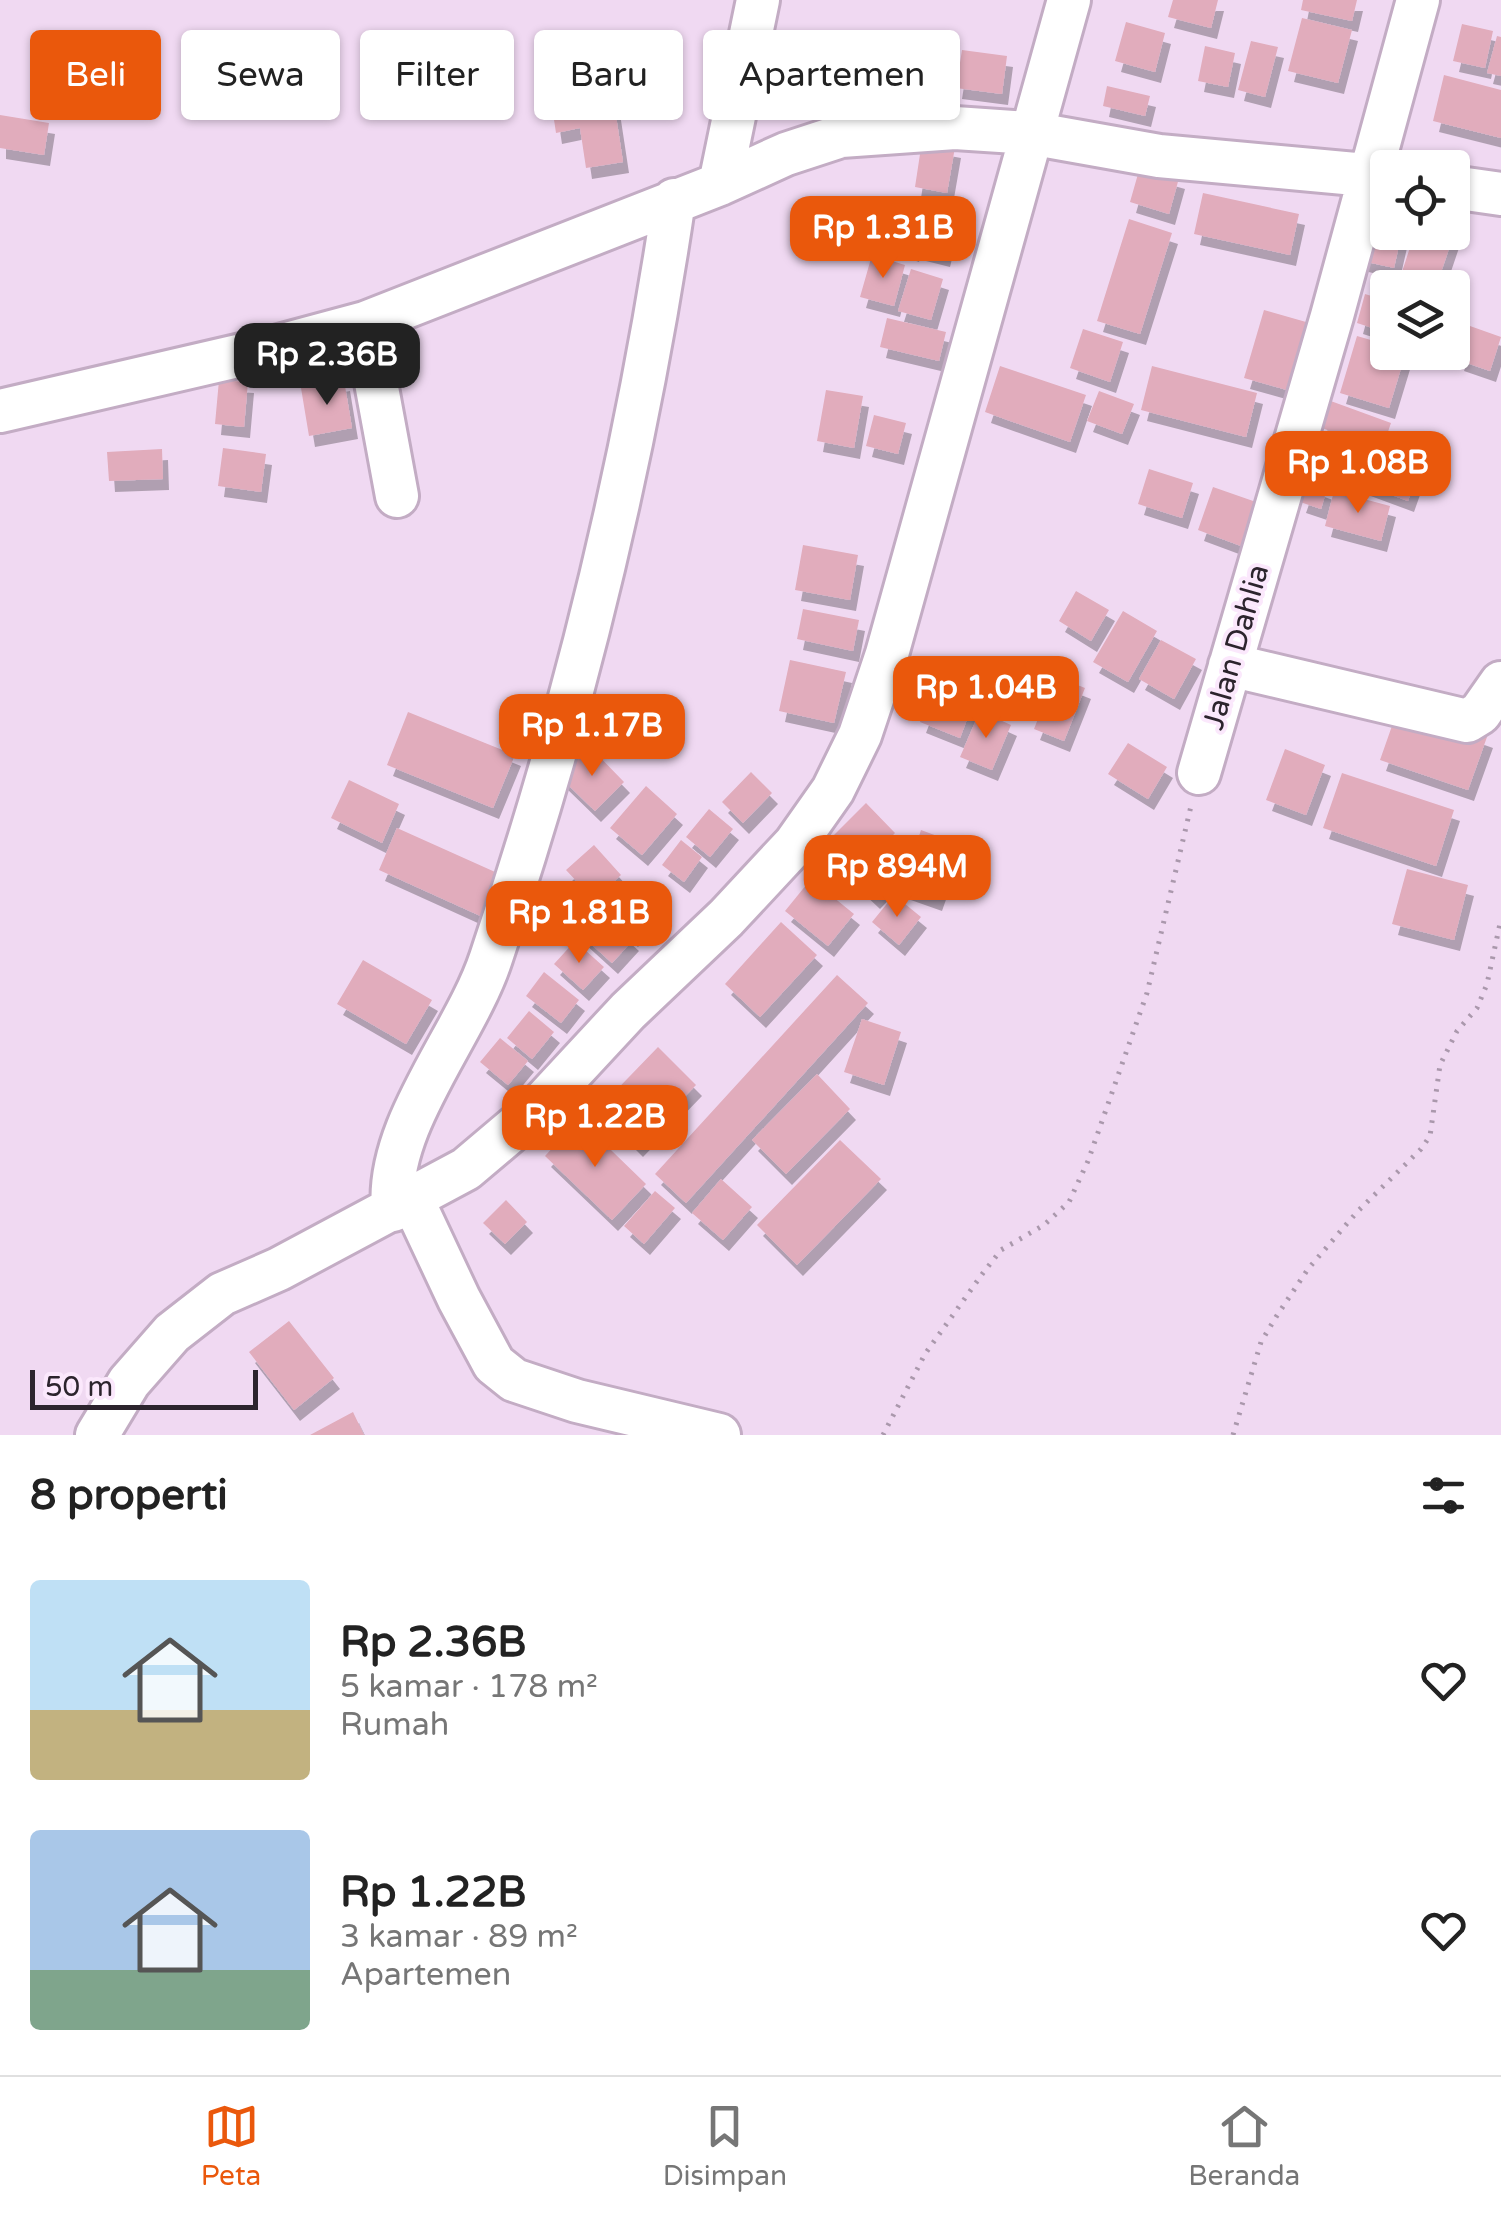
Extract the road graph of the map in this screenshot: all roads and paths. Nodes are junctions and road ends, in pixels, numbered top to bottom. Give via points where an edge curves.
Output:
1 (758, 0) edge
2 (1069, 0) edge
3 (1418, 0) edge
4 (1030, 133) junction
5 (1384, 150) edge
6 (1370, 175) edge
7 (720, 184) junction
8 (1470, 190) edge
9 (1501, 194) edge
10 (674, 200) junction
11 (1370, 200) edge
12 (366, 323) junction
13 (0, 412) edge
14 (397, 496) dead end
15 (1230, 664) junction
16 (1501, 683) edge
17 (1199, 774) joint
18 (1501, 919) edge
19 (402, 1204) junction
20 (98, 1435) edge
21 (718, 1435) edge
22 (883, 1435) edge
23 (1233, 1435) edge

1 - 7 street
2 - 4 street
3 - 5 street, Jalan Dahlia
4 - 6 street via 1159,156
4 - 7 street via 955,128 840,136
4 - 19 street via 887,654 833,790 795,844 537,1109 466,1169
7 - 10 street
8 - 9 street
10 - 12 street
10 - 19 street via 611,535 558,739 490,962 396,1165 391,1191
11 - 15 street, Jalan Dahlia
12 - 13 street
12 - 14 street
15 - 16 street via 1468,721
15 - 17 street, Jalan Dahlia
17 - 22 path via 1147,993 1070,1202 1002,1250 983,1273 925,1354
18 - 23 path via 1487,984 1440,1066 1430,1136 1320,1255 1276,1316 1261,1342
19 - 20 street via 222,1294 172,1332 129,1382
19 - 21 street via 494,1364 514,1380

